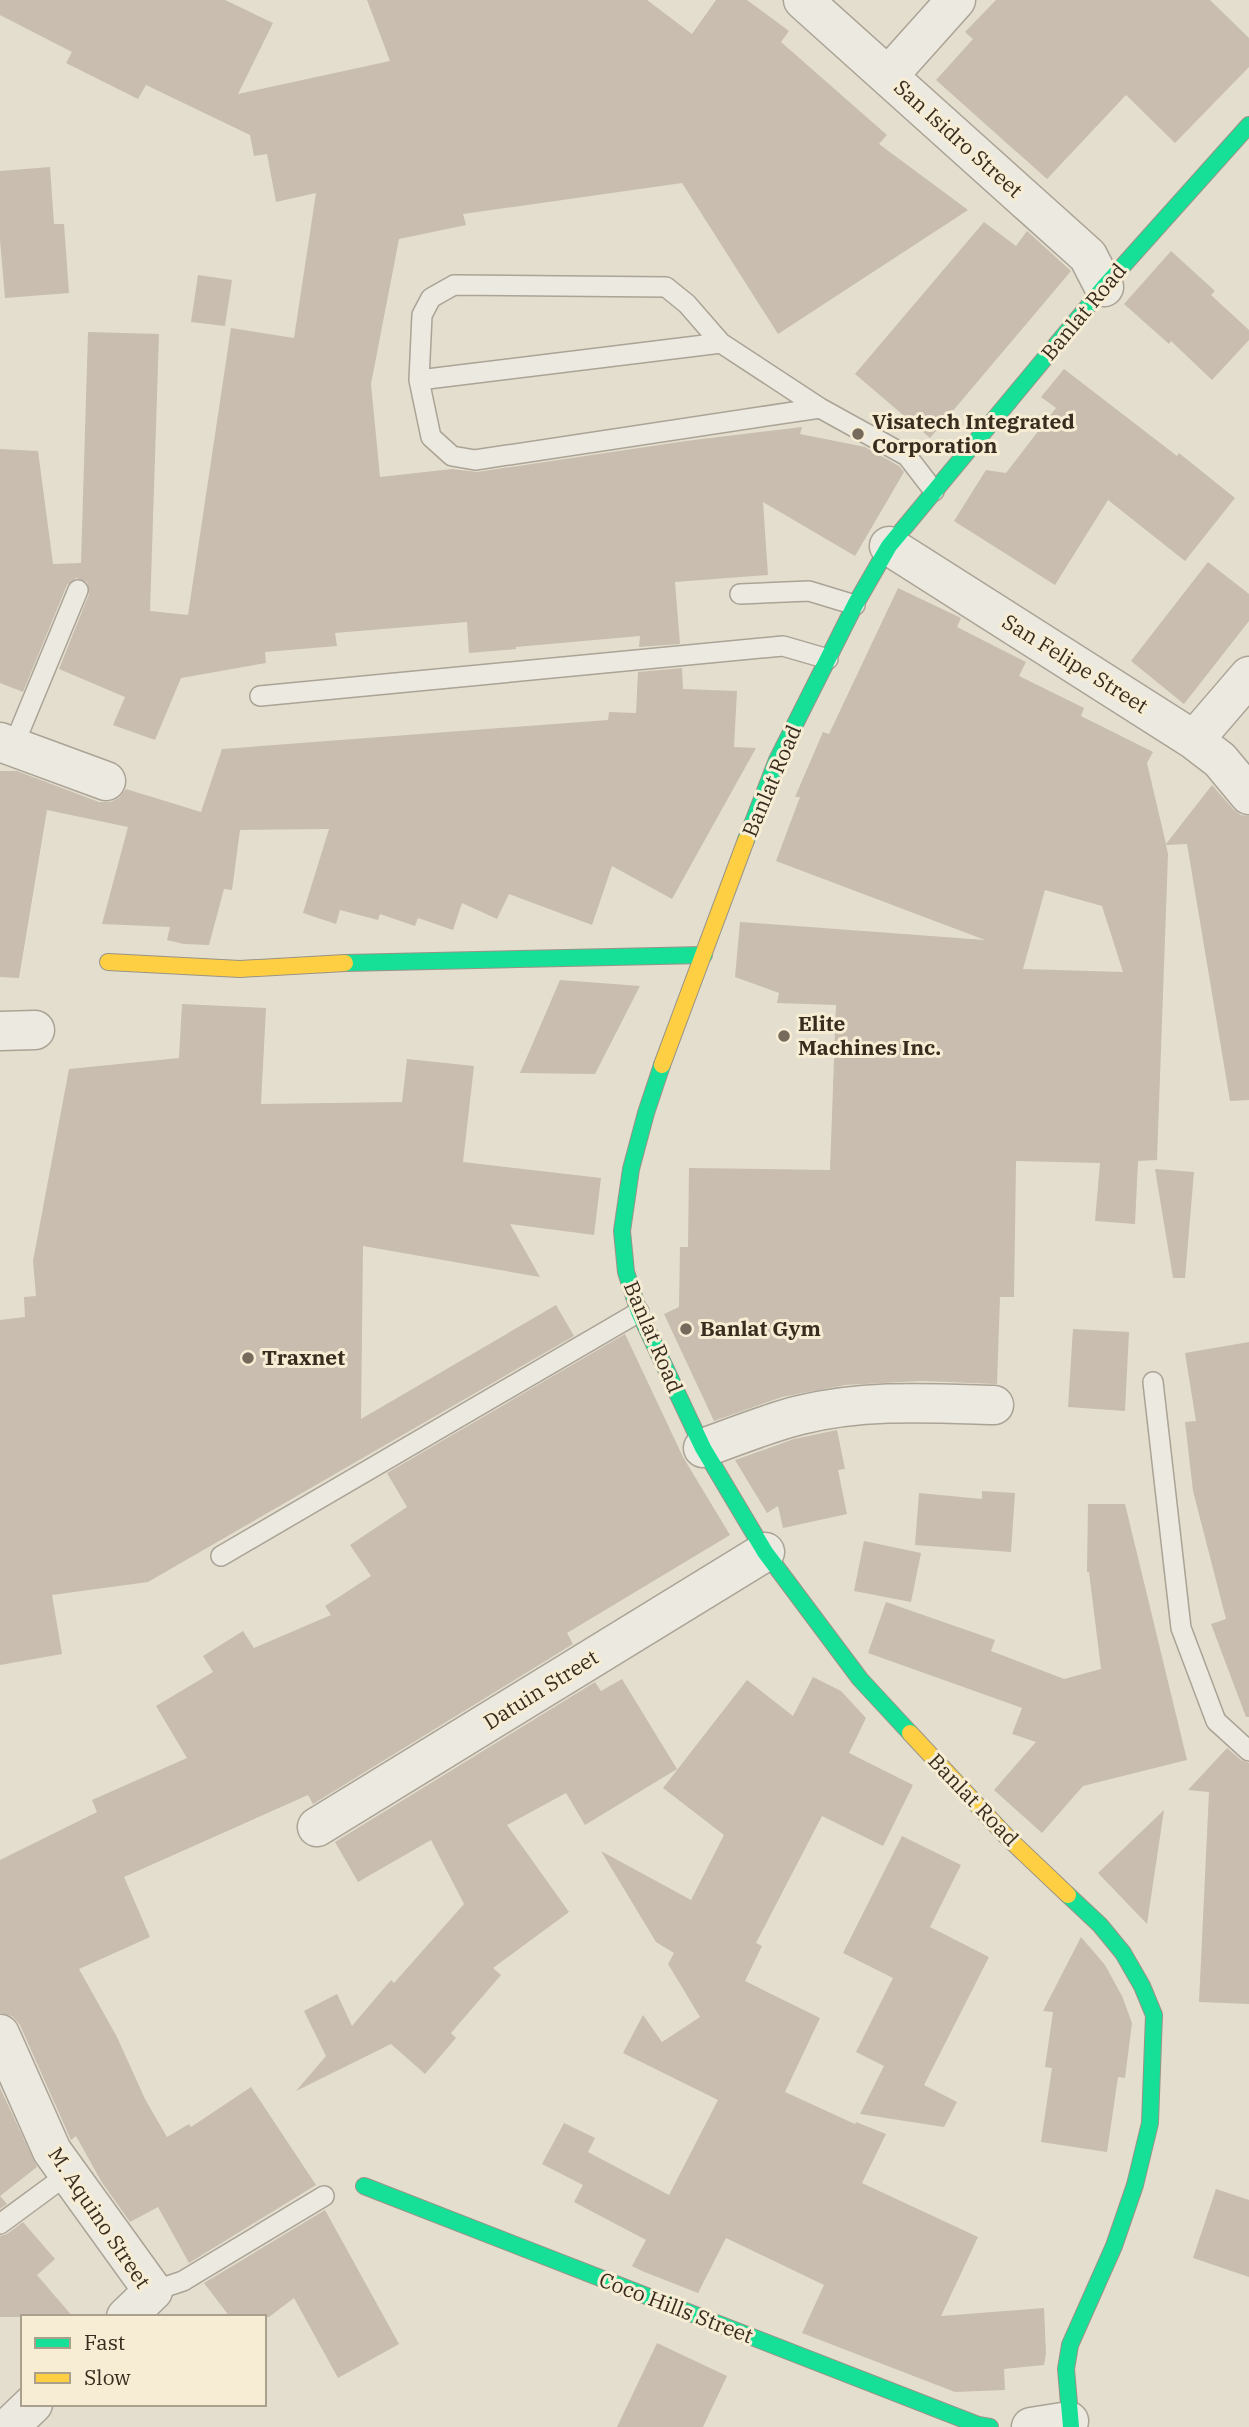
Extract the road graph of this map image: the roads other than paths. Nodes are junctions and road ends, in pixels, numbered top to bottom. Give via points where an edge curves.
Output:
1 (803, 0) edge
2 (956, 0) edge
3 (888, 76) junction
4 (1249, 125) edge
5 (1104, 287) junction
6 (720, 343) junction
7 (419, 380) junction
8 (820, 408) junction
9 (934, 491) junction
10 (889, 546) junction
11 (78, 590) dead end
12 (740, 594) dead end
13 (855, 605) junction
14 (828, 659) junction
15 (1249, 676) edge
16 (260, 696) dead end
17 (1194, 740) junction
18 (7, 744) edge
19 (106, 781) dead end
20 (1249, 795) edge
21 (704, 955) junction
22 (108, 962) dead end
23 (639, 1312) junction
24 (1153, 1382) dead end
25 (995, 1405) dead end
26 (703, 1448) junction
27 (765, 1552) junction
28 (221, 1556) dead end
29 (1249, 1751) edge
30 (317, 1827) dead end
31 (0, 2034) edge
32 (68, 2174) junction
33 (364, 2186) dead end
34 (324, 2196) dead end
35 (0, 2224) edge
36 (153, 2291) junction
37 (128, 2315) edge
38 (31, 2406) edge
39 (1070, 2424) edge
40 (9, 2427) edge
41 (989, 2427) edge
42 (1031, 2427) edge

1 - 3 street, San Isidro Street
2 - 3 street
3 - 5 street, San Isidro Street via 1088,256
4 - 5 street, Banlat Road
5 - 9 street, Banlat Road
6 - 7 lane
6 - 7 lane via 666,287 454,285 431,298 422,315
6 - 8 lane
7 - 8 lane via 431,438 452,456 475,460
8 - 9 lane via 906,456
9 - 10 street, Banlat Road
10 - 13 street, Banlat Road
10 - 17 street, San Felipe Street
11 - 18 lane
12 - 13 lane via 809,591
13 - 14 street, Banlat Road
14 - 16 lane via 783,646
14 - 21 street, Banlat Road via 777,760
15 - 17 street
17 - 20 street, San Felipe Street via 1220,760
18 - 19 street
21 - 22 street via 240,968
21 - 23 street, Banlat Road via 654,1088 631,1169 622,1231 626,1272
23 - 26 street, Banlat Road
23 - 28 lane
24 - 29 lane via 1181,1628 1216,1721
25 - 26 street via 894,1402 846,1406 799,1415
26 - 27 street, Banlat Road
27 - 30 street, Datuin Street
27 - 39 street, Banlat Road via 860,1679 1008,1838 1108,1934 1143,1986 1154,2015 1150,2123 1114,2246 1070,2346 1066,2369
31 - 32 street, M. Aquino Street via 52,2151
32 - 35 lane
32 - 36 street, M. Aquino Street
33 - 41 street, Coco Hills Street
34 - 36 lane via 183,2281
36 - 37 street, M. Aquino Street
38 - 40 street
39 - 42 street

